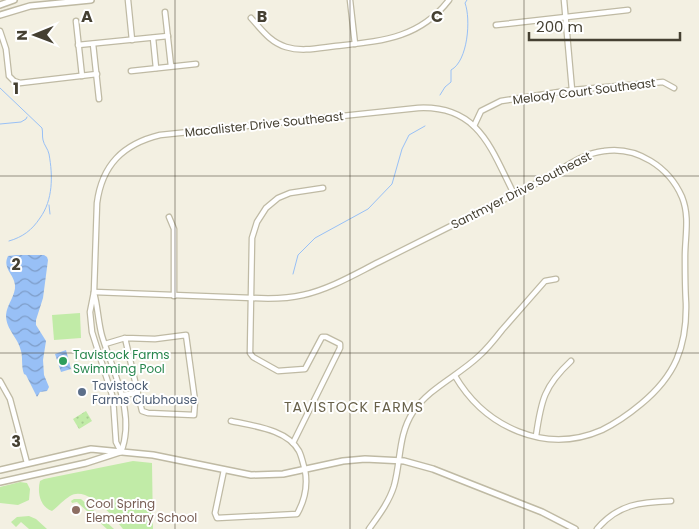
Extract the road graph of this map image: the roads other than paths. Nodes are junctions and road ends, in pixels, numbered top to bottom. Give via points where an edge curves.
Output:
1 (14, 0) edge
2 (91, 0) edge
3 (128, 0) edge
4 (350, 0) edge
5 (449, 0) edge
6 (564, 0) edge
7 (0, 5) edge
8 (628, 10) dead end
9 (165, 12) dead end
10 (0, 16) edge
11 (566, 17) junction
12 (251, 18) dead end
13 (76, 21) dead end
14 (496, 25) dead end
15 (0, 31) edge
16 (168, 36) junction
17 (153, 38) junction
18 (132, 40) junction
19 (93, 44) junction
20 (354, 44) junction
21 (78, 45) junction
22 (196, 64) dead end
23 (171, 66) junction
24 (156, 68) junction
25 (131, 71) dead end
26 (97, 74) junction
27 (82, 76) junction
28 (674, 88) dead end
29 (572, 90) junction
30 (99, 99) dead end
31 (474, 126) junction
32 (323, 188) dead end
33 (514, 194) junction
34 (169, 217) dead end
35 (556, 279) dead end
36 (94, 292) junction
37 (174, 296) junction
38 (252, 298) junction
39 (125, 338) junction
40 (105, 344) junction
41 (571, 361) dead end
42 (455, 376) junction
43 (0, 382) edge
44 (137, 393) junction
45 (122, 395) junction
46 (231, 421) dead end
47 (536, 436) junction
48 (292, 443) junction
49 (121, 452) junction
50 (399, 461) junction
51 (26, 463) junction
52 (305, 469) junction
53 (0, 470) edge
54 (224, 470) junction
55 (0, 482) edge
56 (671, 501) dead end
57 (369, 529) edge
58 (575, 529) edge
59 (597, 529) edge

1 - 7 street
2 - 10 street via 30,6
3 - 18 street
4 - 20 street
5 - 20 street via 432,18 412,31 390,40
6 - 11 street
8 - 11 street
9 - 16 street
11 - 14 street
11 - 29 street
12 - 20 street via 273,41 291,48 306,50
13 - 21 street
15 - 27 street via 9,76 14,81
16 - 17 street
16 - 23 street
17 - 18 street
17 - 24 street
18 - 19 street
19 - 21 street
19 - 26 street
21 - 27 street
22 - 23 street
23 - 24 street
24 - 25 street
26 - 27 street
26 - 30 street
28 - 29 street, Melody Court Southeast via 663,82
29 - 31 street, Melody Court Southeast via 501,101 482,111
31 - 33 street, Macalister Drive Southeast via 486,141
31 - 36 street, Macalister Drive Southeast via 454,114 424,108 160,135 139,141 112,162 99,190
32 - 38 street via 285,195 261,215 252,238
33 - 38 street, Santmyer Drive Southeast via 322,289 289,298
33 - 47 street, Santmyer Drive Southeast via 584,156 616,150 635,154 661,168 678,190 687,217 686,329 672,370 661,386 616,423 601,430 568,438
34 - 37 street via 174,229
35 - 42 street via 545,281 480,355
36 - 37 street, Santmyer Drive Southeast
36 - 40 street, Macalister Drive Southeast
36 - 49 street, Macalister Drive Southeast via 90,312 92,332 113,398 116,442
37 - 38 street, Santmyer Drive Southeast
38 - 48 street via 250,353 278,371 305,369 322,338 340,344
39 - 40 street
39 - 44 street
39 - 44 street via 186,335 194,415 145,413
40 - 45 street, Macalister Drive Southeast
41 - 47 street via 555,377 544,395
42 - 47 street, Santmyer Drive Southeast via 474,402 494,419 516,431
42 - 50 street via 424,397 412,413 403,432
43 - 51 street via 13,406
44 - 45 street
45 - 49 street, Macalister Drive Southeast via 124,443
46 - 48 street via 280,434
48 - 52 street via 298,449
49 - 51 street via 91,449
49 - 54 street via 153,455
49 - 55 street
50 - 52 street via 376,458 351,460
50 - 57 street via 391,493
50 - 58 street via 433,469 542,512
51 - 53 street
52 - 54 street via 267,475
52 - 54 street via 307,489 297,514 217,518 215,513
56 - 59 street via 623,508

